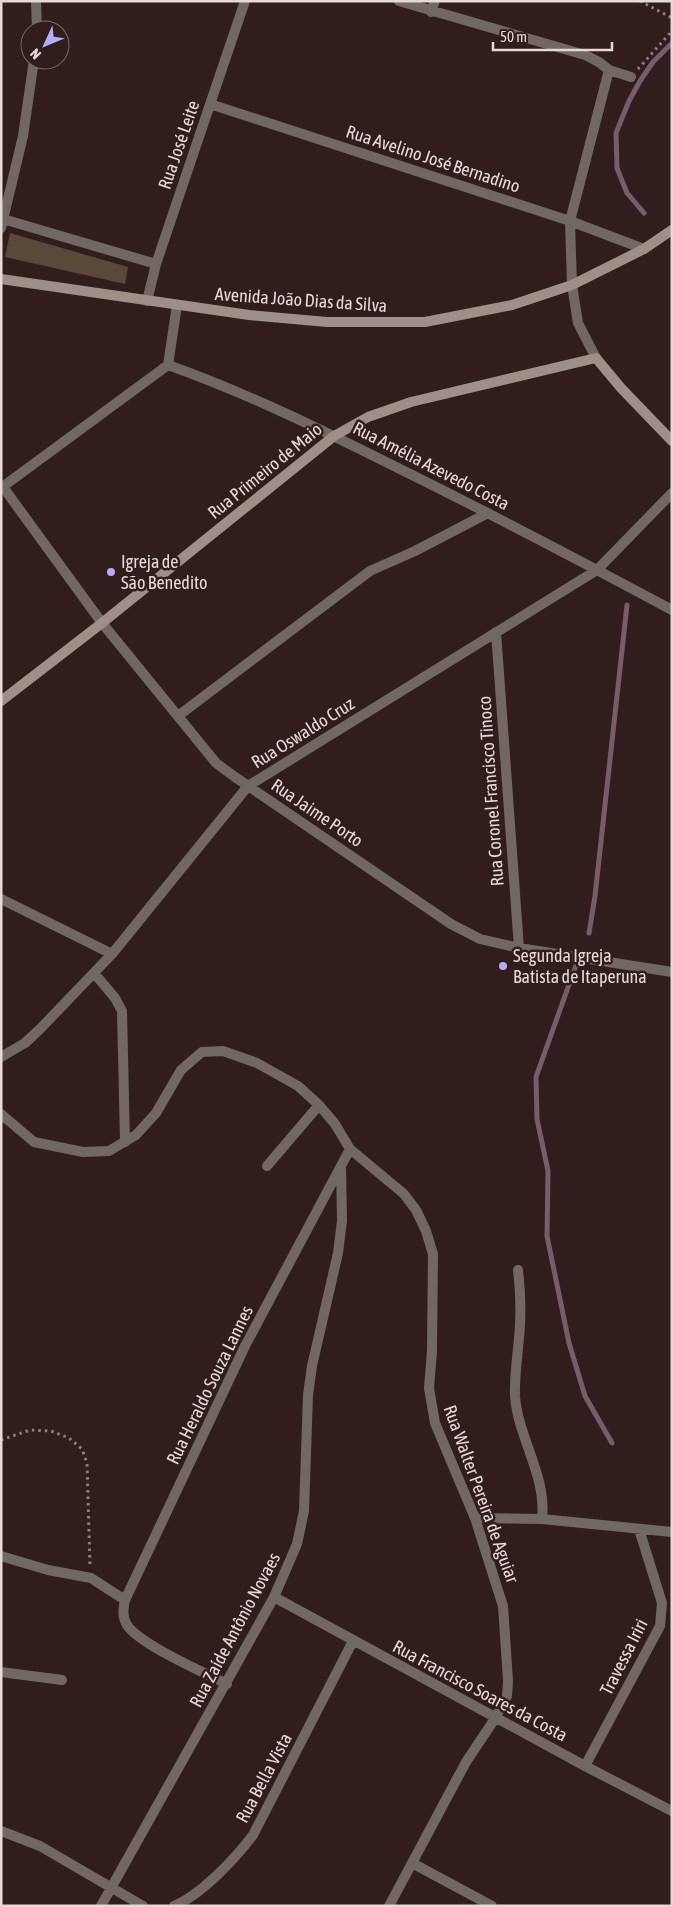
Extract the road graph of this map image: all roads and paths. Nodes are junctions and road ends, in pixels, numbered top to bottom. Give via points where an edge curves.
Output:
1 (36, 1) edge
2 (245, 1) edge
3 (399, 1) edge
4 (435, 1) edge
5 (640, 1) edge
6 (431, 12) junction
7 (672, 18) edge
8 (36, 20) edge
9 (672, 31) edge
10 (33, 70) edge
11 (609, 70) junction
12 (631, 77) joint
13 (210, 104) junction
14 (570, 221) junction
15 (2, 223) edge
16 (672, 230) edge
17 (644, 248) junction
18 (156, 264) junction
19 (1, 279) edge
20 (572, 285) junction
21 (147, 301) junction
22 (177, 305) junction
23 (596, 358) junction
24 (168, 365) junction
25 (334, 436) junction
26 (672, 441) edge
27 (2, 487) edge
28 (672, 493) edge
29 (488, 513) junction
30 (597, 570) junction
31 (672, 610) edge
32 (102, 624) junction
33 (496, 632) junction
34 (1, 701) edge
35 (178, 716) junction
36 (248, 786) junction
37 (1, 899) edge
38 (519, 948) junction
39 (112, 954) junction
40 (672, 972) edge
41 (94, 973) junction
42 (1, 1057) edge
43 (319, 1105) junction
44 (1, 1114) edge
45 (125, 1142) junction
46 (350, 1149) junction
47 (266, 1166) dead end
48 (340, 1166) junction
49 (518, 1270) dead end
50 (1, 1440) edge
51 (476, 1518) junction
52 (542, 1519) junction
53 (639, 1529) junction
54 (672, 1532) edge
55 (1, 1556) edge
56 (91, 1578) junction
57 (274, 1597) junction
58 (125, 1600) junction
59 (353, 1641) junction
60 (1, 1672) edge
61 (62, 1680) dead end
62 (226, 1684) junction
63 (496, 1717) junction
64 (585, 1766) junction
65 (672, 1810) edge
66 (1, 1831) edge
67 (412, 1863) junction
68 (111, 1887) junction
69 (101, 1906) edge
70 (143, 1906) edge
71 (174, 1906) edge
72 (389, 1906) edge
73 (492, 1906) edge

1 - 8 street
2 - 13 street, Rua José Leite
3 - 6 street
4 - 6 street
5 - 7 path
6 - 11 street via 585,55
9 - 12 path
10 - 15 street via 23,136
11 - 12 street
11 - 14 street
13 - 14 street, Rua Avelino José Bernadino
13 - 18 street, Rua José Leite
14 - 17 street, Rua Avelino José Bernadino
14 - 20 street
15 - 18 street
16 - 17 main road, Avenida João Dias da Silva
17 - 20 main road, Avenida João Dias da Silva
18 - 21 street, Rua José Leite
19 - 21 main road, Avenida João Dias da Silva
20 - 22 main road, Avenida João Dias da Silva via 512,305 425,322 327,322
20 - 23 street via 578,322
21 - 22 main road, Avenida João Dias da Silva
22 - 24 street
23 - 25 main road, Rua Primeiro de Maio via 411,402 368,417
23 - 26 main road
24 - 25 street, Rua Amélia Azevedo Costa via 217,382
24 - 27 street
25 - 29 street, Rua Amélia Azevedo Costa
25 - 32 main road, Rua Primeiro de Maio
27 - 32 street, Rua Jaime Porto
28 - 30 street, Rua Oswaldo Cruz
29 - 30 street, Rua Amélia Azevedo Costa
29 - 35 street via 370,571
30 - 31 street, Rua Amélia Azevedo Costa
30 - 33 street, Rua Oswaldo Cruz
32 - 34 main road, Rua Primeiro de Maio
32 - 35 street, Rua Jaime Porto
33 - 36 street, Rua Oswaldo Cruz
33 - 38 street, Rua Coronel Francisco Tinoco
35 - 36 street, Rua Jaime Porto via 216,763
36 - 38 street, Rua Jaime Porto via 451,924 480,939
36 - 39 street, Rua Oswaldo Cruz
37 - 39 street
38 - 40 street, Rua Jaime Porto
39 - 41 street, Rua Oswaldo Cruz
41 - 42 street, Rua Oswaldo Cruz via 25,1043
41 - 45 street via 122,1011
43 - 45 street, Rua Walter Pereira de Aguiar via 298,1086 257,1063 223,1051 202,1052 181,1070 156,1113
43 - 46 street, Rua Walter Pereira de Aguiar
43 - 47 street
44 - 45 street, Rua Walter Pereira de Aguiar via 34,1142 83,1152 110,1151
46 - 48 street, Rua Heraldo Souza Lannes
46 - 51 street, Rua Walter Pereira de Aguiar via 404,1194 426,1231 433,1254 429,1388 435,1423
48 - 57 street, Rua Zaíde Antônio Novaes via 342,1221 339,1245 308,1395 304,1511 297,1544
48 - 58 street, Rua Heraldo Souza Lannes via 245,1346
49 - 52 street via 520,1323 515,1396 539,1484
50 - 56 path via 30,1430 51,1431 82,1449 87,1464
51 - 52 street
51 - 63 street, Rua Walter Pereira de Aguiar via 503,1606 508,1680 506,1696
52 - 53 street
53 - 54 street
53 - 64 street, Travessa Iriri via 662,1603 660,1626
55 - 56 street
56 - 58 street
57 - 59 street, Rua Francisco Soares da Costa
57 - 62 street, Rua Zaíde Antônio Novaes
58 - 62 street, Rua Heraldo Souza Lannes via 122,1613 139,1638
59 - 63 street, Rua Francisco Soares da Costa
59 - 71 street, Rua Bella Vista via 253,1835 238,1855 192,1896
60 - 61 street
62 - 68 street, Rua Zaíde Antônio Novaes
63 - 64 street, Rua Francisco Soares da Costa
63 - 67 street, Rua Walter Pereira de Aguiar via 466,1762
64 - 65 street, Rua Francisco Soares da Costa
66 - 68 street via 40,1846
67 - 72 street, Rua Walter Pereira de Aguiar
67 - 73 street
68 - 69 street, Rua Zaíde Antônio Novaes
68 - 70 street

